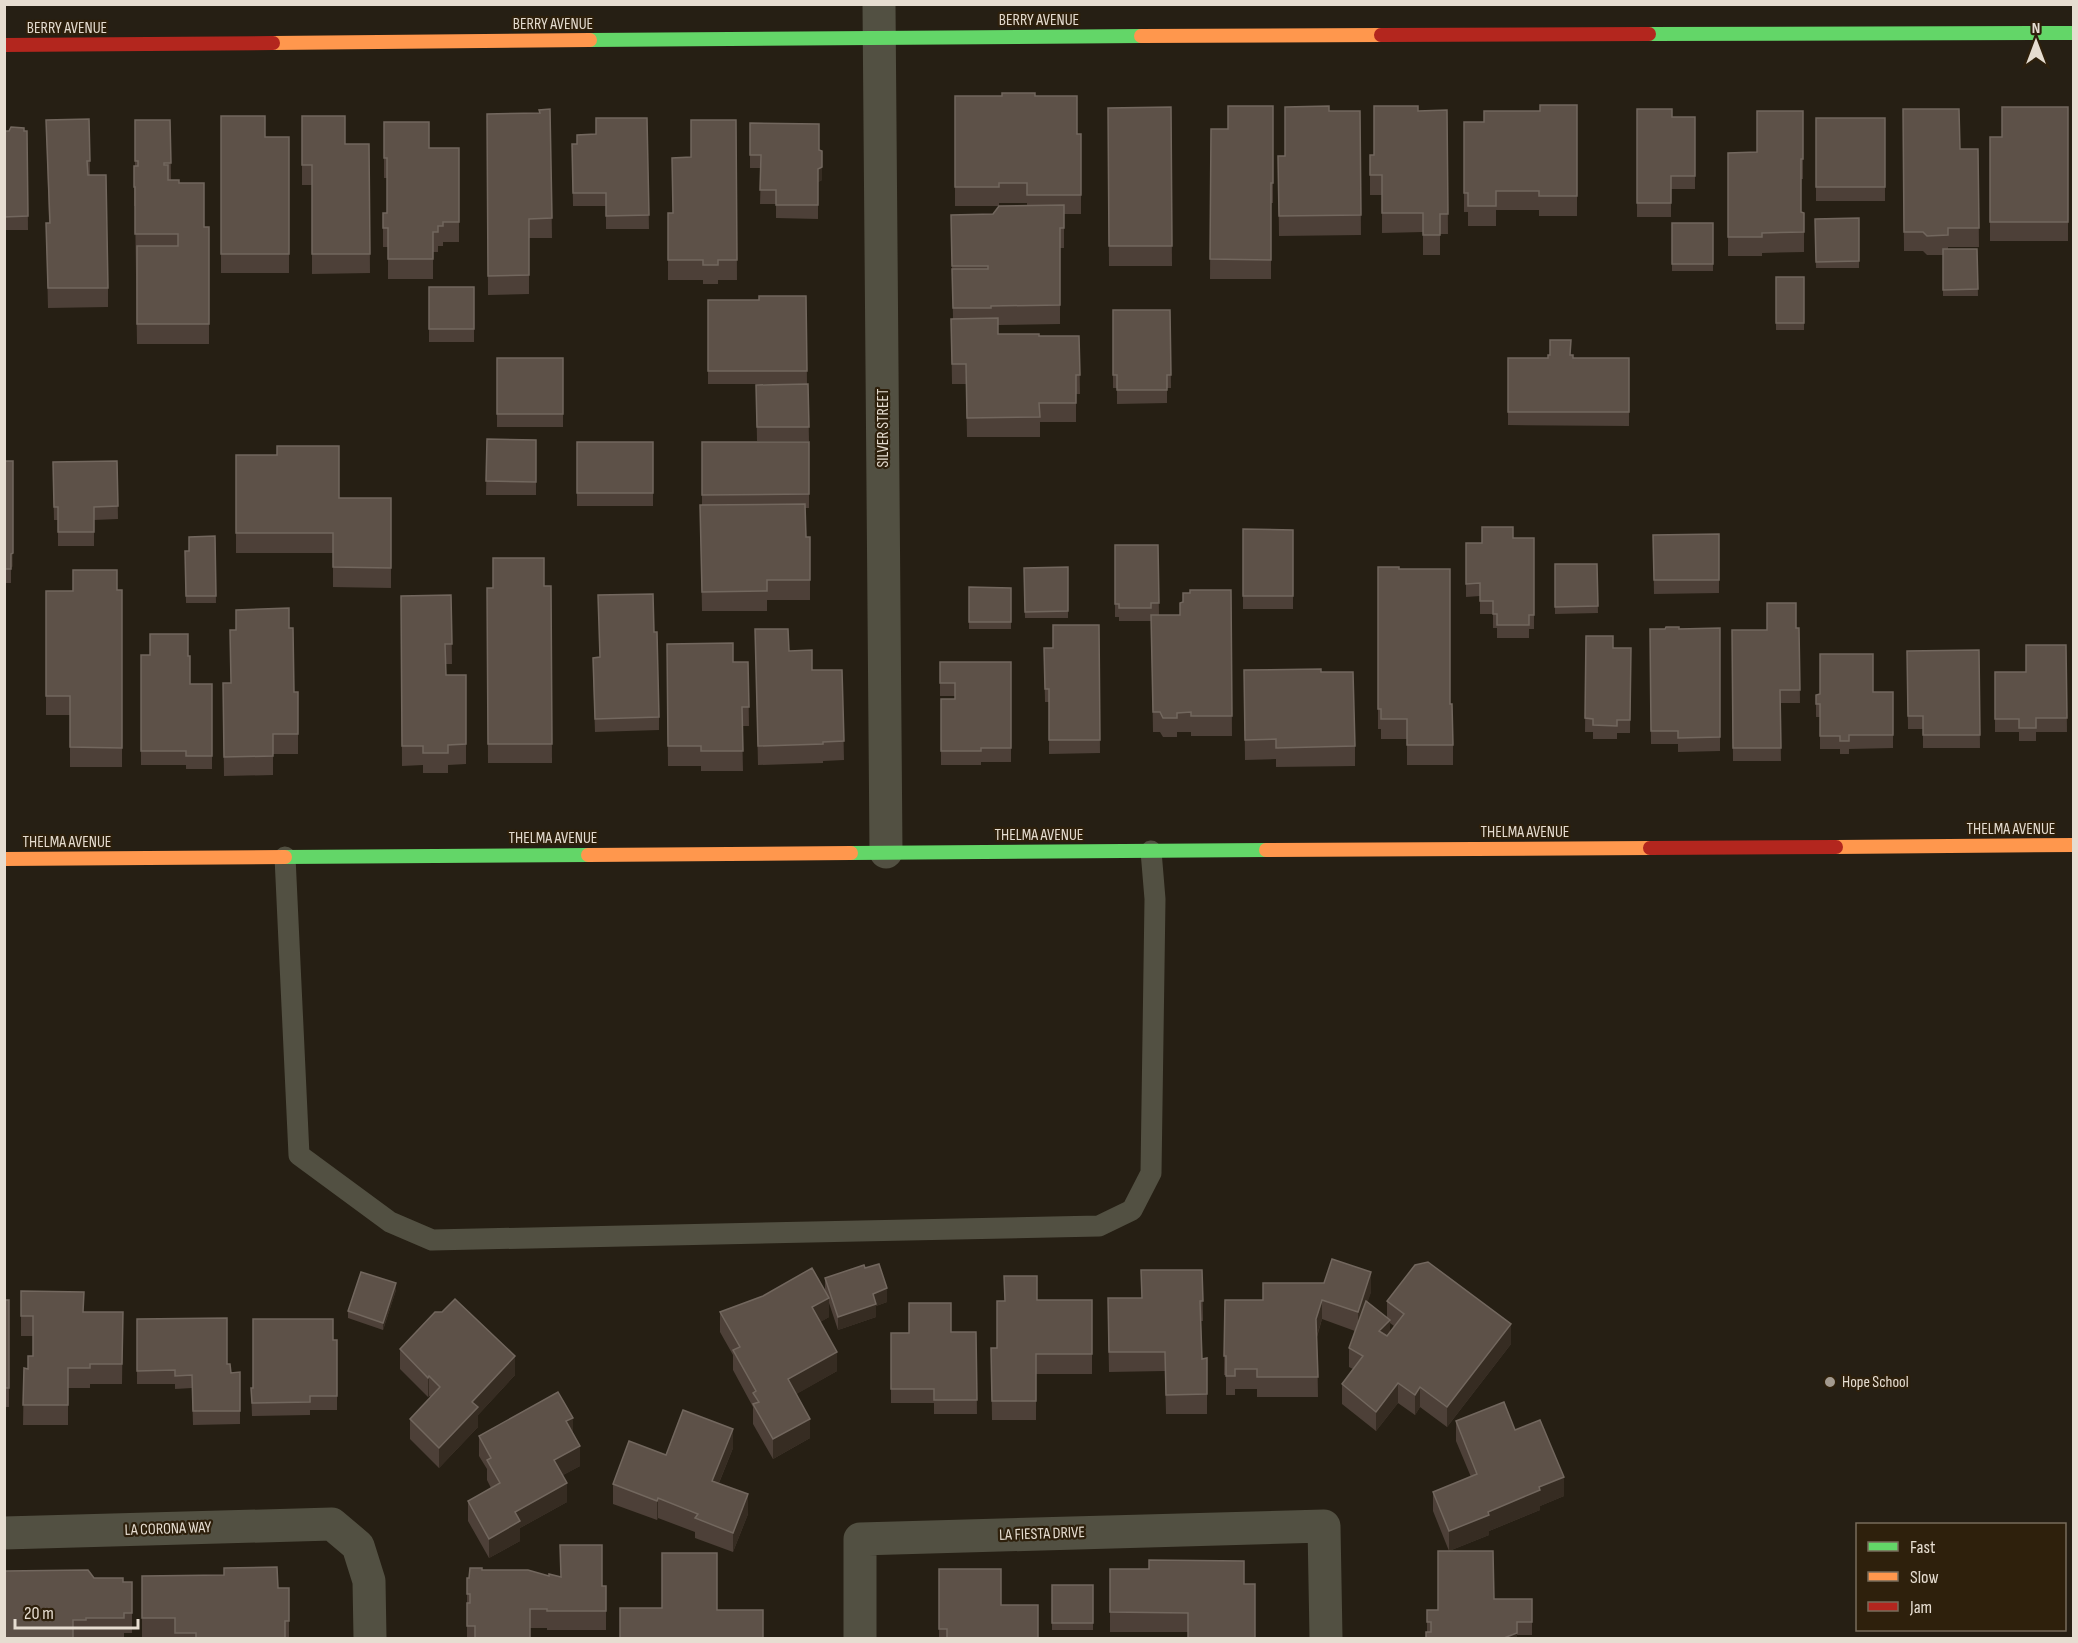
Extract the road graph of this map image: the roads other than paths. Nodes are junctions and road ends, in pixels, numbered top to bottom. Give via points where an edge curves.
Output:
1 (879, 4) edge
2 (2073, 33) edge
3 (879, 38) junction
4 (4, 45) edge
5 (2073, 845) edge
6 (1151, 851) junction
7 (886, 852) junction
8 (285, 857) junction
9 (4, 859) edge
10 (4, 1533) edge
11 (370, 1638) edge
12 (860, 1638) edge
13 (1326, 1638) edge

1 - 3 street, SILVER STREET
2 - 3 street, BERRY AVENUE
3 - 4 street, BERRY AVENUE
3 - 7 street, SILVER STREET
5 - 6 street, THELMA AVENUE
6 - 7 street, THELMA AVENUE
6 - 8 lane via 1155,899 1151,1173 1132,1210 1100,1226 432,1240 390,1222 299,1155
7 - 8 street, THELMA AVENUE
8 - 9 street, THELMA AVENUE
10 - 11 street, LA CORONA WAY via 332,1524 358,1545 369,1581
12 - 13 street, LA FIESTA DRIVE via 860,1539 1324,1526

